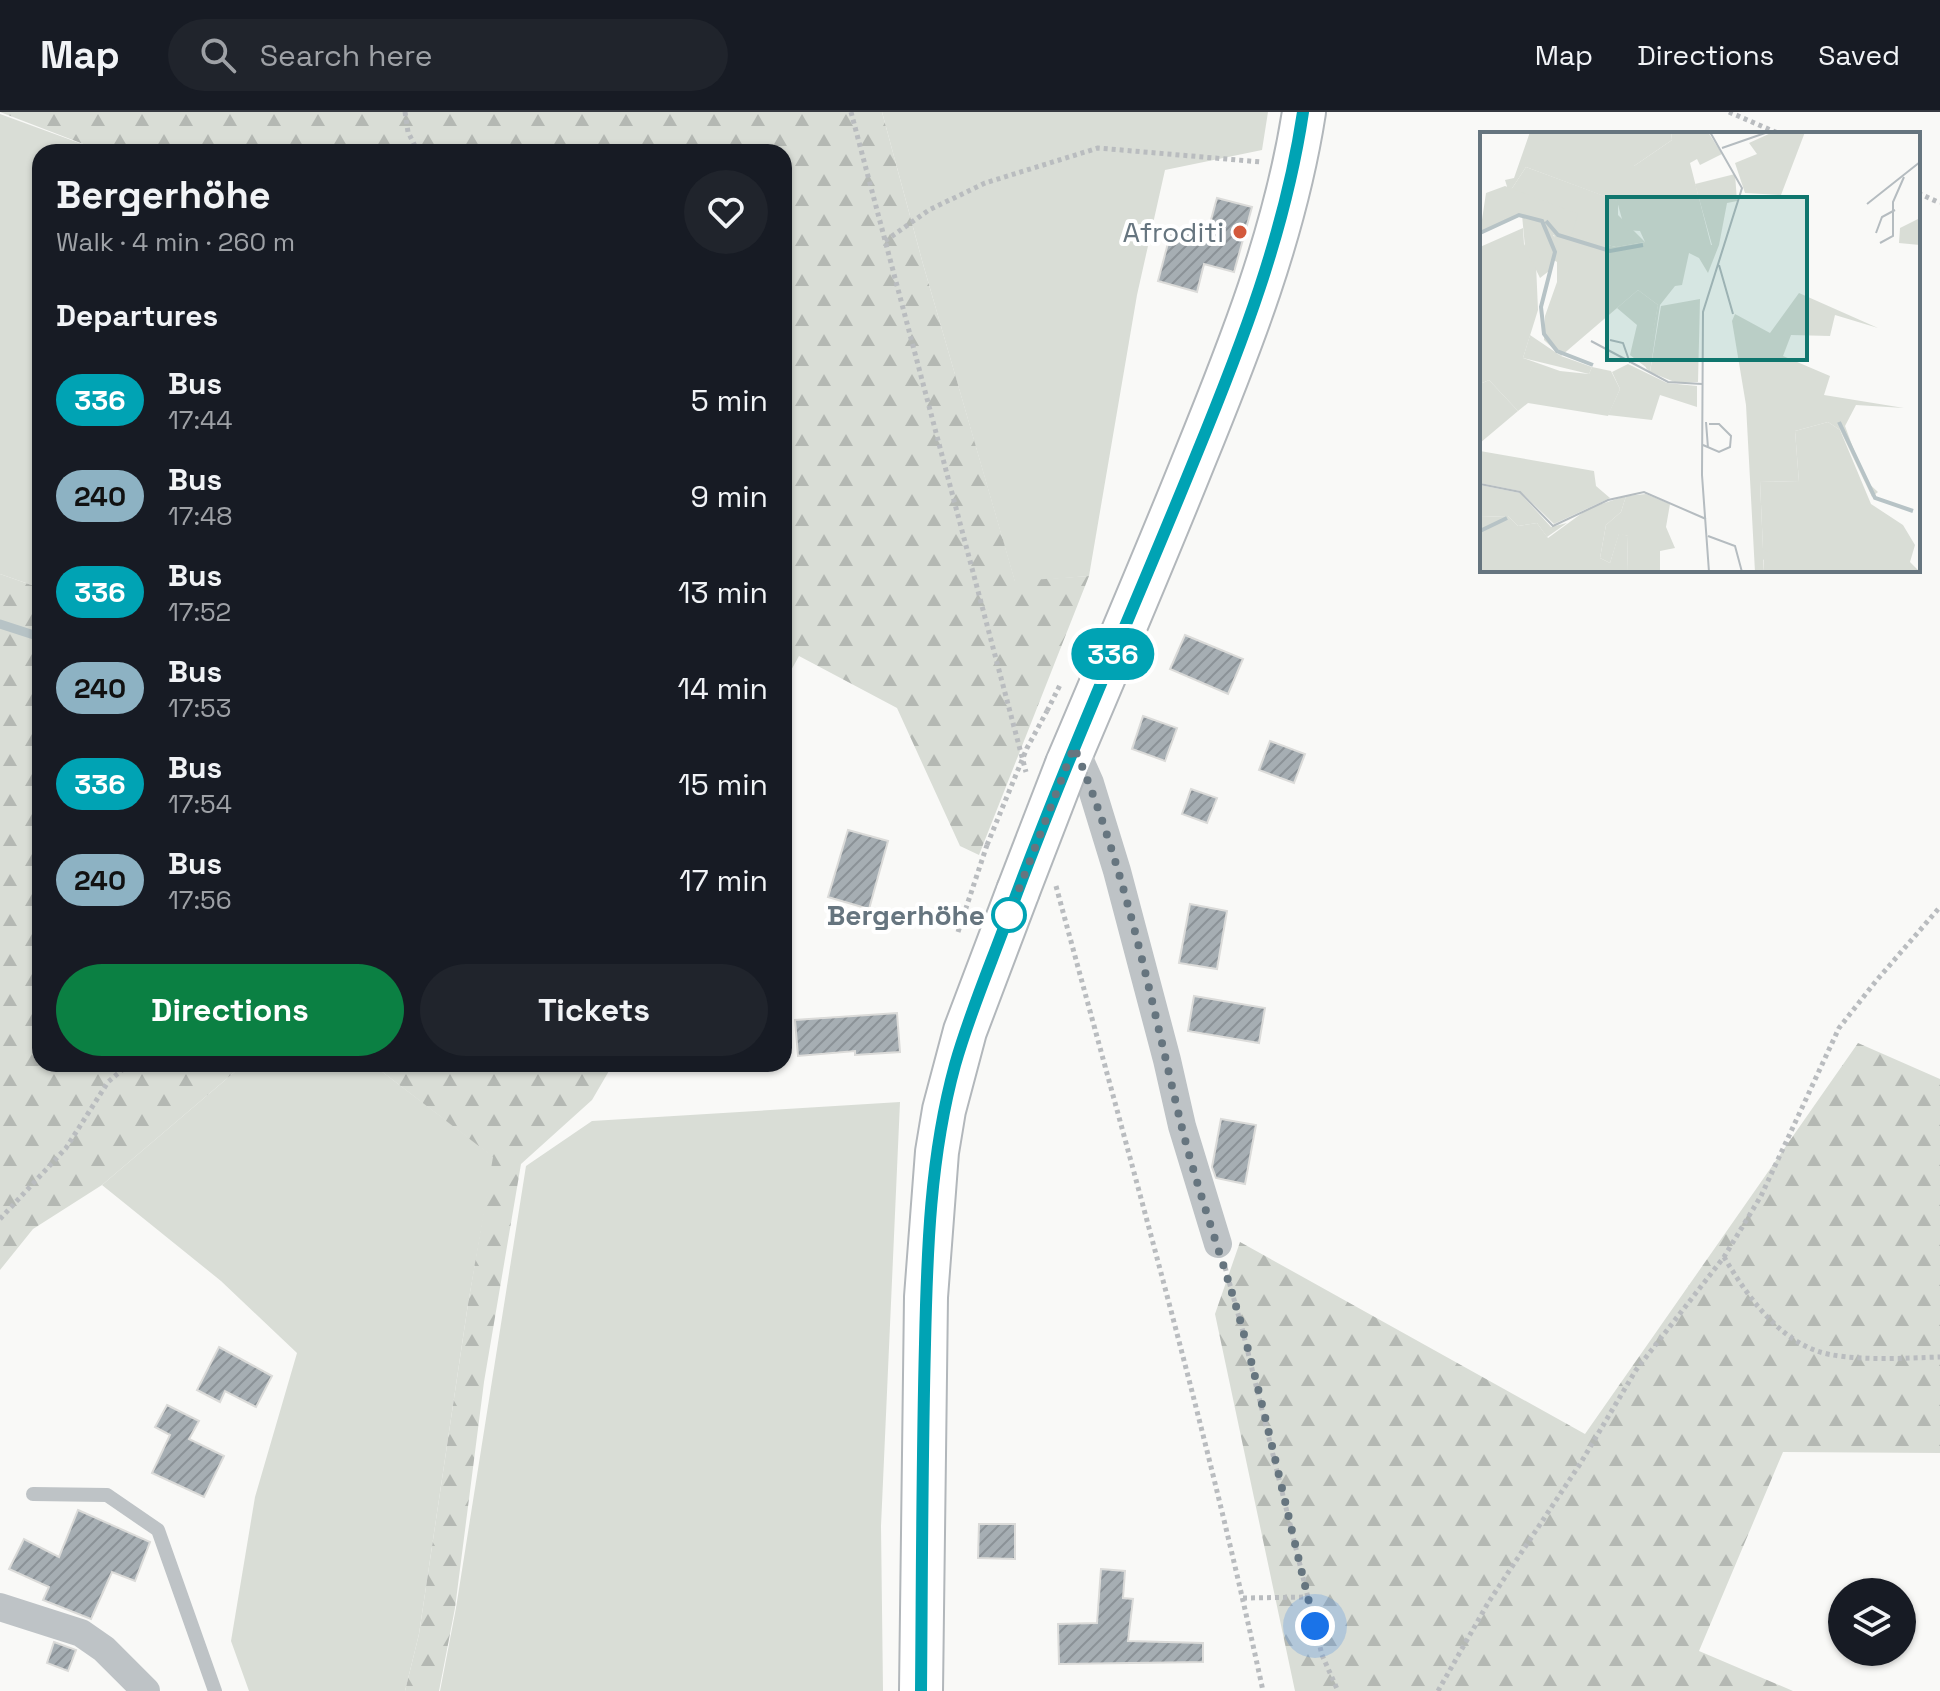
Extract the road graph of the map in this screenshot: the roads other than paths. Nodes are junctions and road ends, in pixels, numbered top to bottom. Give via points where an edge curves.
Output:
1 (1304, 112) edge
2 (1071, 756) junction
3 (1218, 1244) road end
4 (33, 1494) dead end
5 (0, 1607) edge
6 (146, 1691) edge
7 (215, 1691) edge
8 (921, 1691) edge

1 - 2 main road via 1273,247 1235,357
2 - 3 street via 1090,783 1117,871
2 - 8 main road, bridge via 1037,887 965,1031 937,1152 924,1370
4 - 7 lane via 107,1495 158,1530
5 - 6 street via 81,1633

